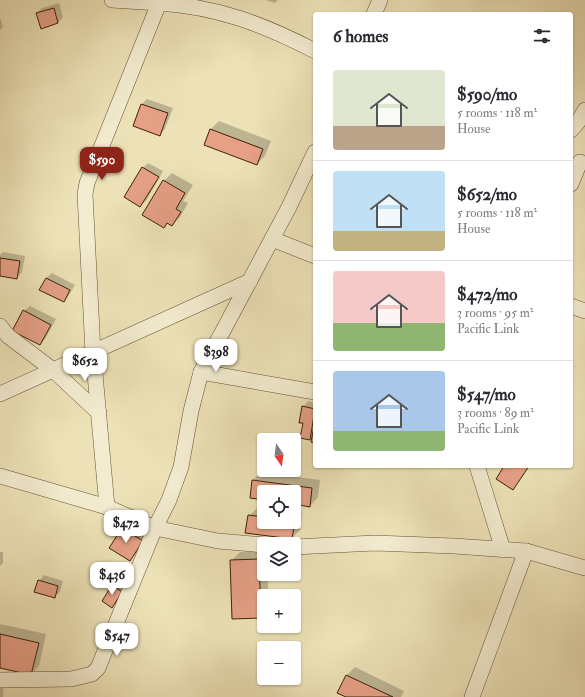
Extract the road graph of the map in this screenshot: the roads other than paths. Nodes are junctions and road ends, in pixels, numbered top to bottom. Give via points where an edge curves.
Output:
1 (112, 0) edge
2 (380, 0) edge
3 (159, 2) edge
4 (375, 12) edge
5 (313, 50) edge
6 (585, 110) edge
7 (573, 128) edge
8 (313, 156) edge
9 (579, 162) edge
10 (573, 178) edge
11 (272, 239) junction
12 (313, 255) edge
13 (250, 281) junction
14 (573, 307) edge
15 (585, 311) edge
16 (0, 326) edge
17 (93, 352) junction
18 (53, 370) junction
19 (201, 372) junction
20 (313, 392) edge
21 (0, 394) edge
22 (99, 413) junction
23 (478, 468) edge
24 (0, 476) edge
25 (107, 508) junction
26 (155, 528) junction
27 (257, 544) edge
28 (301, 547) edge
29 (503, 550) junction
30 (526, 551) junction
31 (585, 568) edge
32 (0, 680) edge
33 (472, 697) edge

1 - 3 street
2 - 4 street
3 - 5 street via 216,10 290,38
3 - 17 street via 87,183 85,194
6 - 7 street
8 - 11 street
9 - 10 street
11 - 12 street
11 - 13 street
13 - 17 street
13 - 19 street
14 - 15 street
16 - 18 street via 25,350
17 - 18 street
17 - 22 street
18 - 21 street
18 - 22 street
19 - 20 street
19 - 26 street via 181,467
22 - 25 street
23 - 29 street
24 - 25 street
25 - 26 street
26 - 27 street via 218,541
26 - 32 street via 98,668 92,674 71,679
28 - 29 street via 375,543
29 - 30 street
30 - 31 street
30 - 33 street

